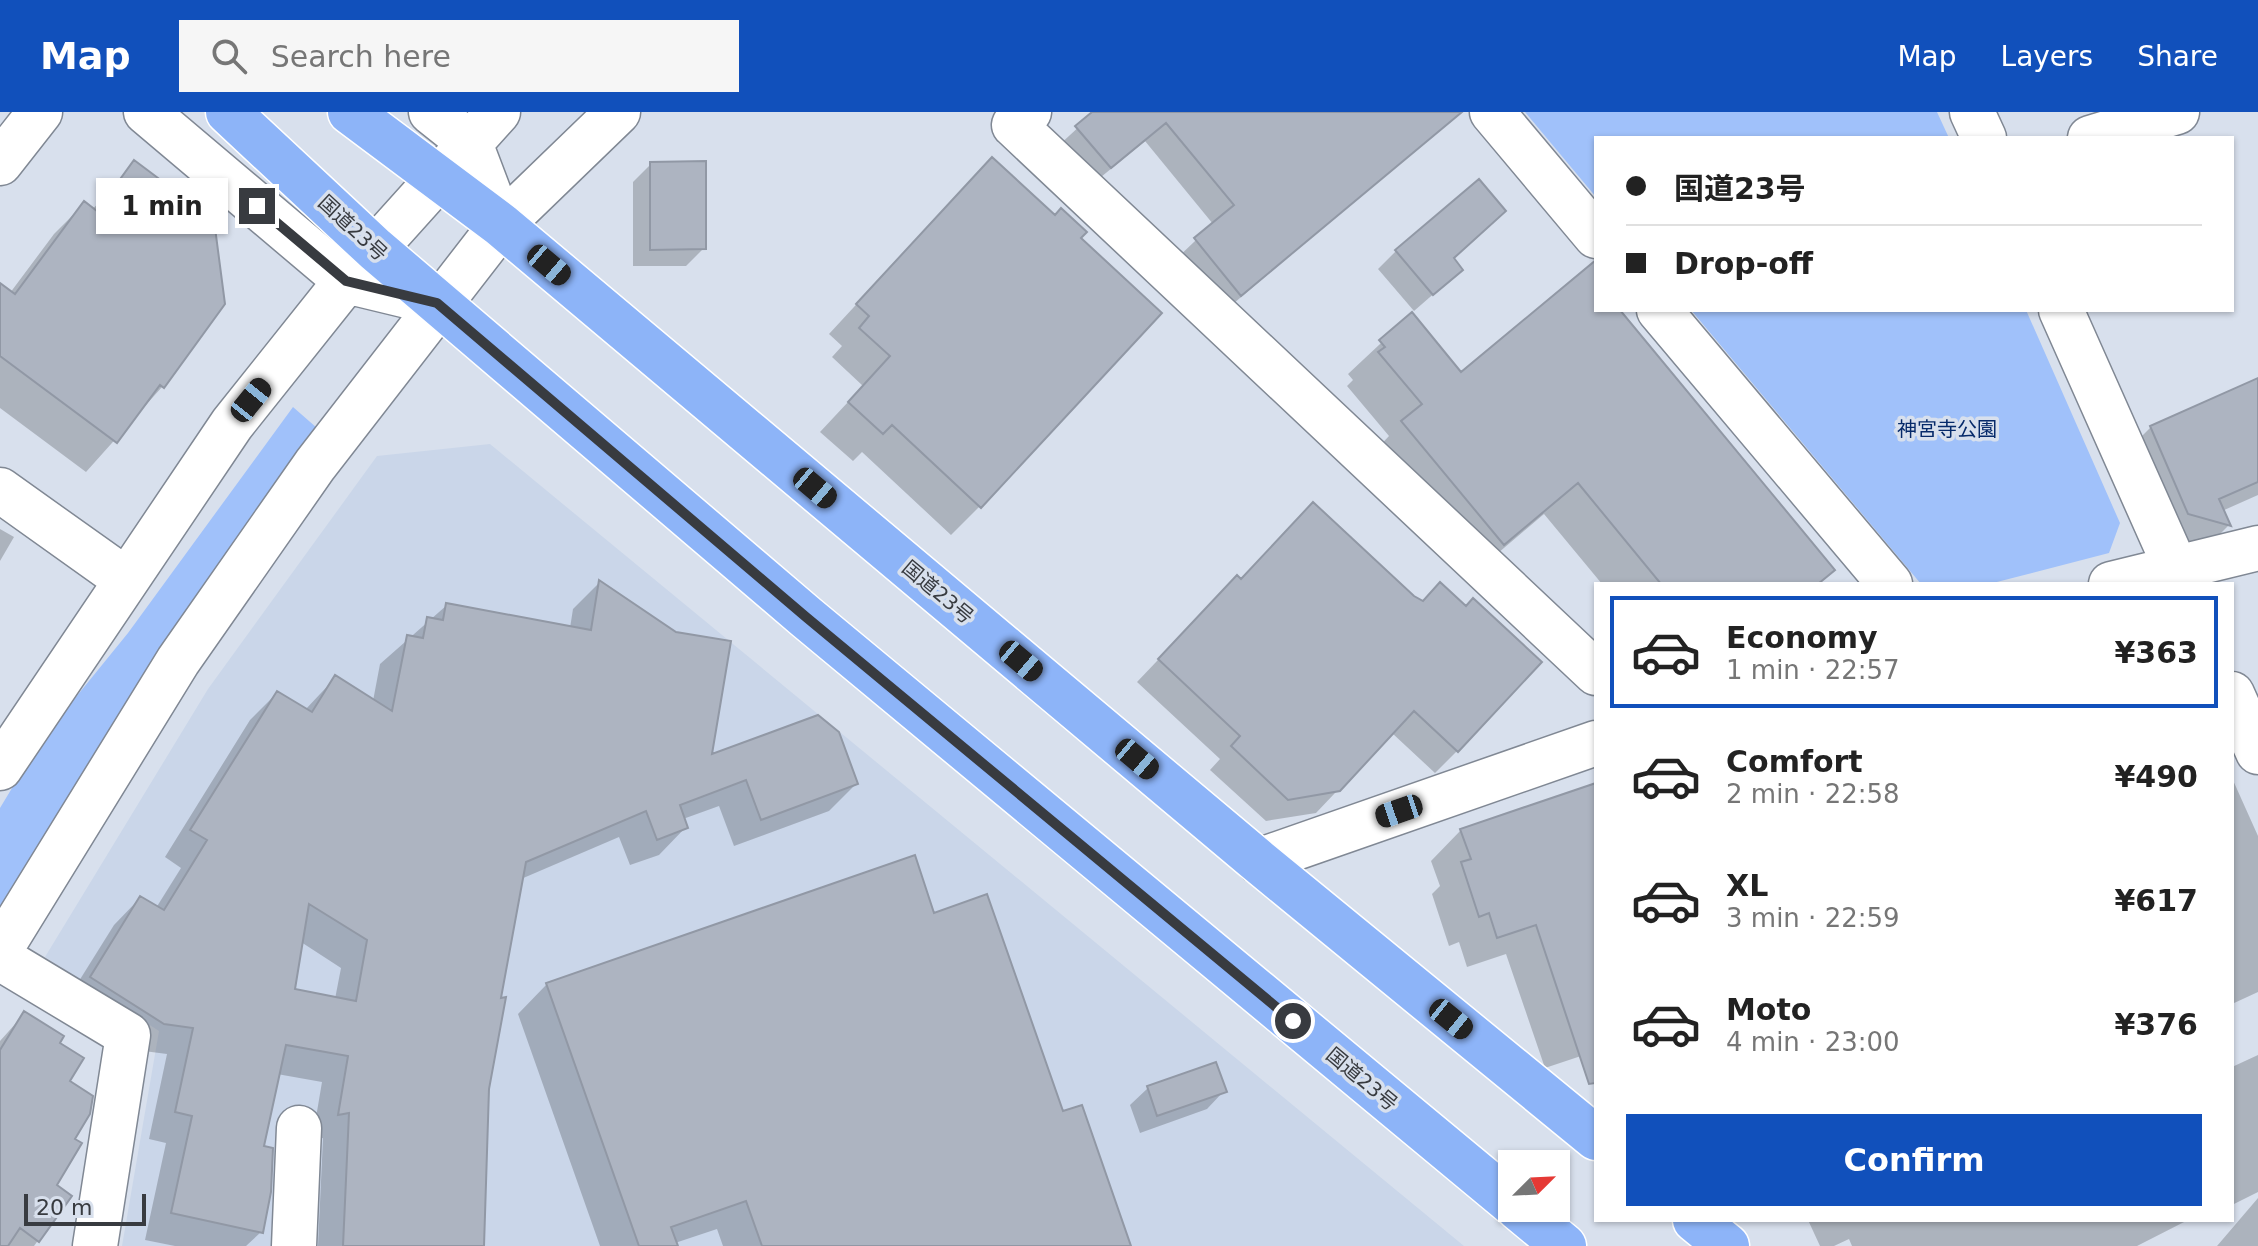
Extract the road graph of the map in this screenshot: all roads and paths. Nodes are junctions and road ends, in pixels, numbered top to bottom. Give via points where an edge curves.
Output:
1 (40, 112) edge
2 (146, 112) edge
3 (228, 112) edge
4 (350, 112) edge
5 (431, 112) edge
6 (618, 112) edge
7 (1029, 112) edge
8 (1492, 112) edge
9 (1972, 112) edge
10 (2177, 112) edge
11 (484, 128) edge
12 (1983, 136) edge
13 (2097, 136) edge
14 (0, 163) edge
15 (439, 178) junction
16 (501, 225) junction
17 (1594, 234) edge
18 (360, 265) junction
19 (437, 303) junction
20 (1661, 312) edge
21 (2062, 312) edge
22 (0, 490) edge
23 (2258, 548) edge
24 (2180, 576) edge
25 (125, 579) junction
26 (1888, 582) edge
27 (2128, 582) edge
28 (1594, 671) edge
29 (2234, 698) edge
30 (1594, 744) edge
31 (2258, 752) edge
32 (0, 768) edge
33 (1258, 861) junction
34 (0, 950) edge
35 (0, 958) edge
36 (299, 1128) dead end
37 (1594, 1136) edge
38 (1498, 1191) edge
39 (1535, 1222) edge
40 (1697, 1222) edge
41 (95, 1246) edge
42 (294, 1246) edge
43 (1564, 1246) edge
44 (1727, 1246) edge

1 - 14 street
2 - 18 street
3 - 18 highway, 国道23号
4 - 15 highway, 国道23号
5 - 11 street
6 - 16 street
7 - 28 street via 1014,125
8 - 17 street
9 - 12 street
10 - 13 street
11 - 15 street
11 - 16 street
15 - 16 highway, 国道23号
15 - 18 street
16 - 19 street
16 - 33 highway, 国道23号
18 - 19 highway, 国道23号
18 - 25 street via 232,424
19 - 34 street via 178,661
19 - 38 highway, 国道23号
20 - 26 street
21 - 24 street
22 - 25 street
23 - 24 street
24 - 27 street
25 - 32 street
29 - 31 street
30 - 33 street
33 - 37 highway, 国道23号
35 - 41 street via 128,1035
36 - 42 street
39 - 43 highway
40 - 44 highway

